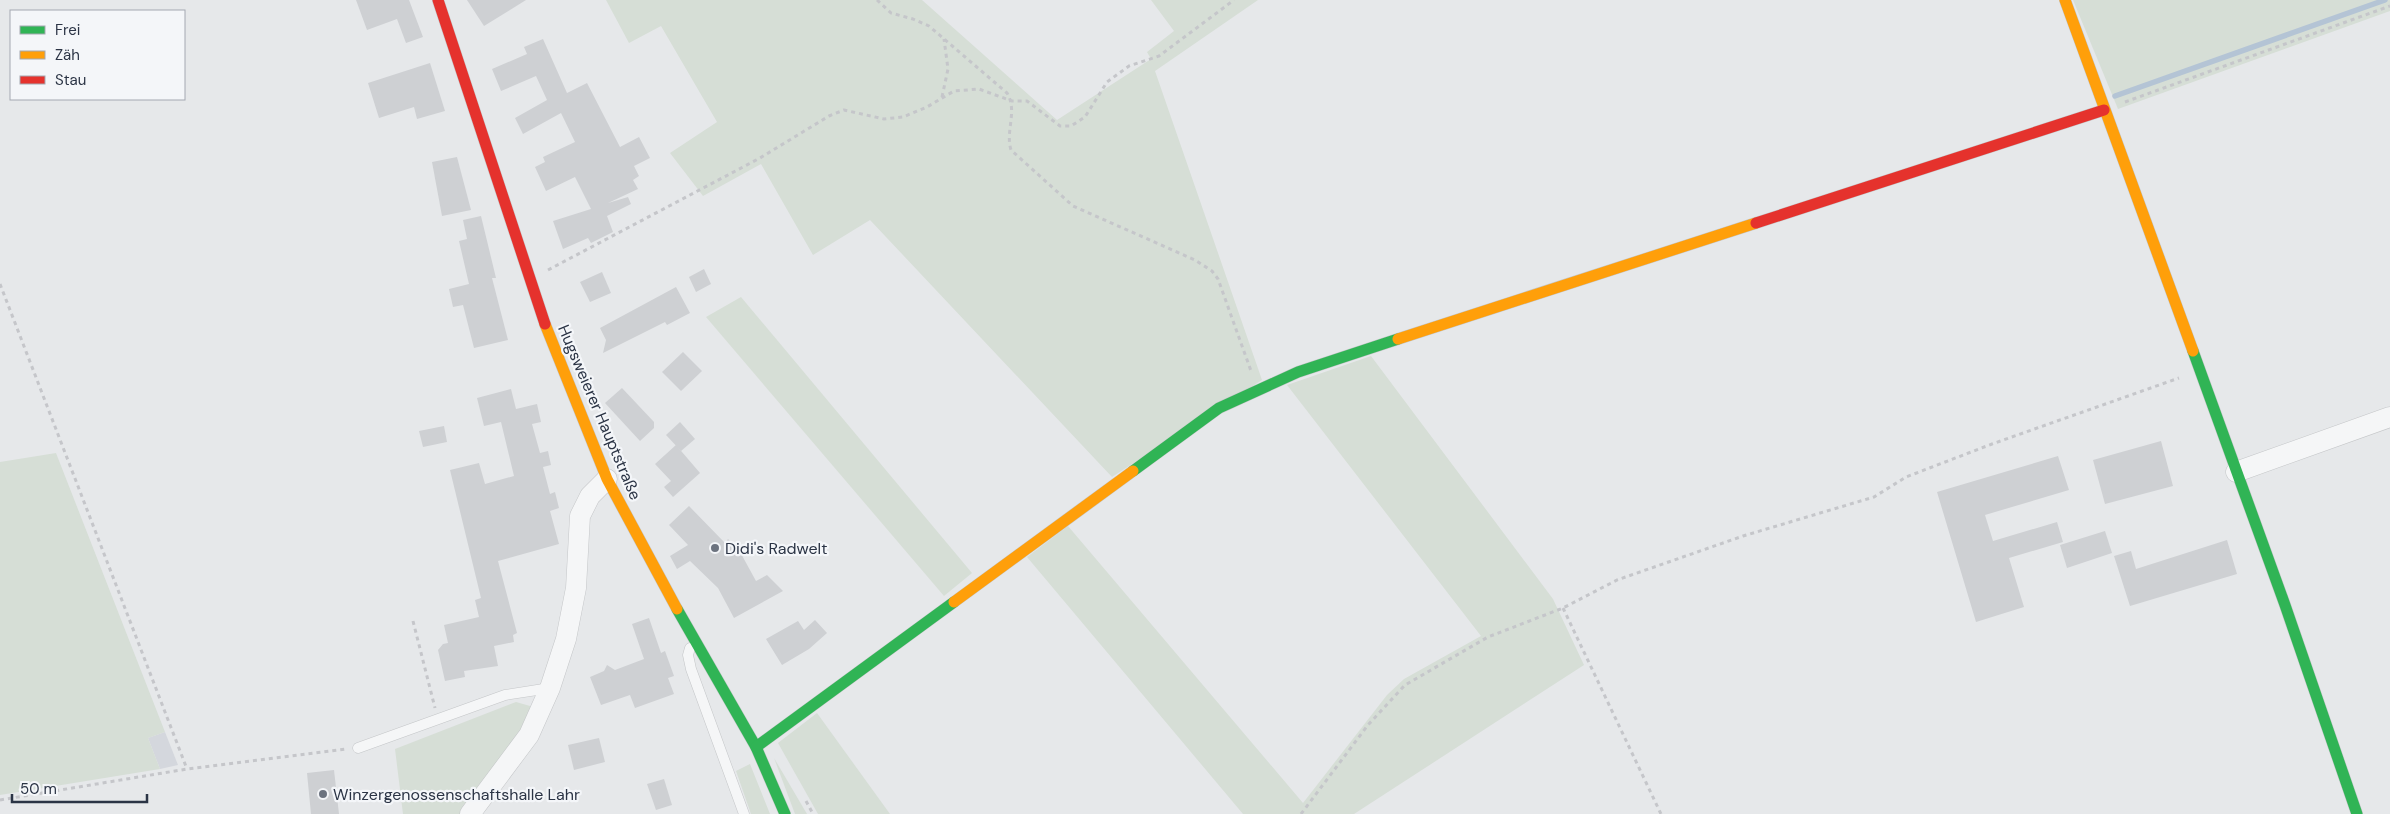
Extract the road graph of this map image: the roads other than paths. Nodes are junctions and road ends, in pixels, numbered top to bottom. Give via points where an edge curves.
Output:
1 (438, 0) edge
2 (2065, 0) edge
3 (2104, 110) junction
4 (2390, 417) edge
5 (2236, 472) junction
6 (607, 479) junction
7 (693, 640) junction
8 (550, 688) junction
9 (756, 747) junction
10 (358, 748) road end
11 (470, 814) edge
12 (744, 814) edge
13 (785, 814) edge
14 (2357, 814) edge

1 - 6 street, Hugsweierer Hauptstraße via 552,346
2 - 3 street
3 - 5 street
3 - 9 street via 1298,372 1257,389 1219,408
4 - 5 street
5 - 14 street
6 - 7 street, Hugsweierer Hauptstraße
6 - 8 street via 590,496 580,516 576,588 566,639
7 - 9 street, Hugsweierer Hauptstraße
7 - 12 lane via 688,655 691,669
8 - 10 lane via 505,695
8 - 11 street via 529,735
9 - 13 street, Hugsweierer Hauptstraße

